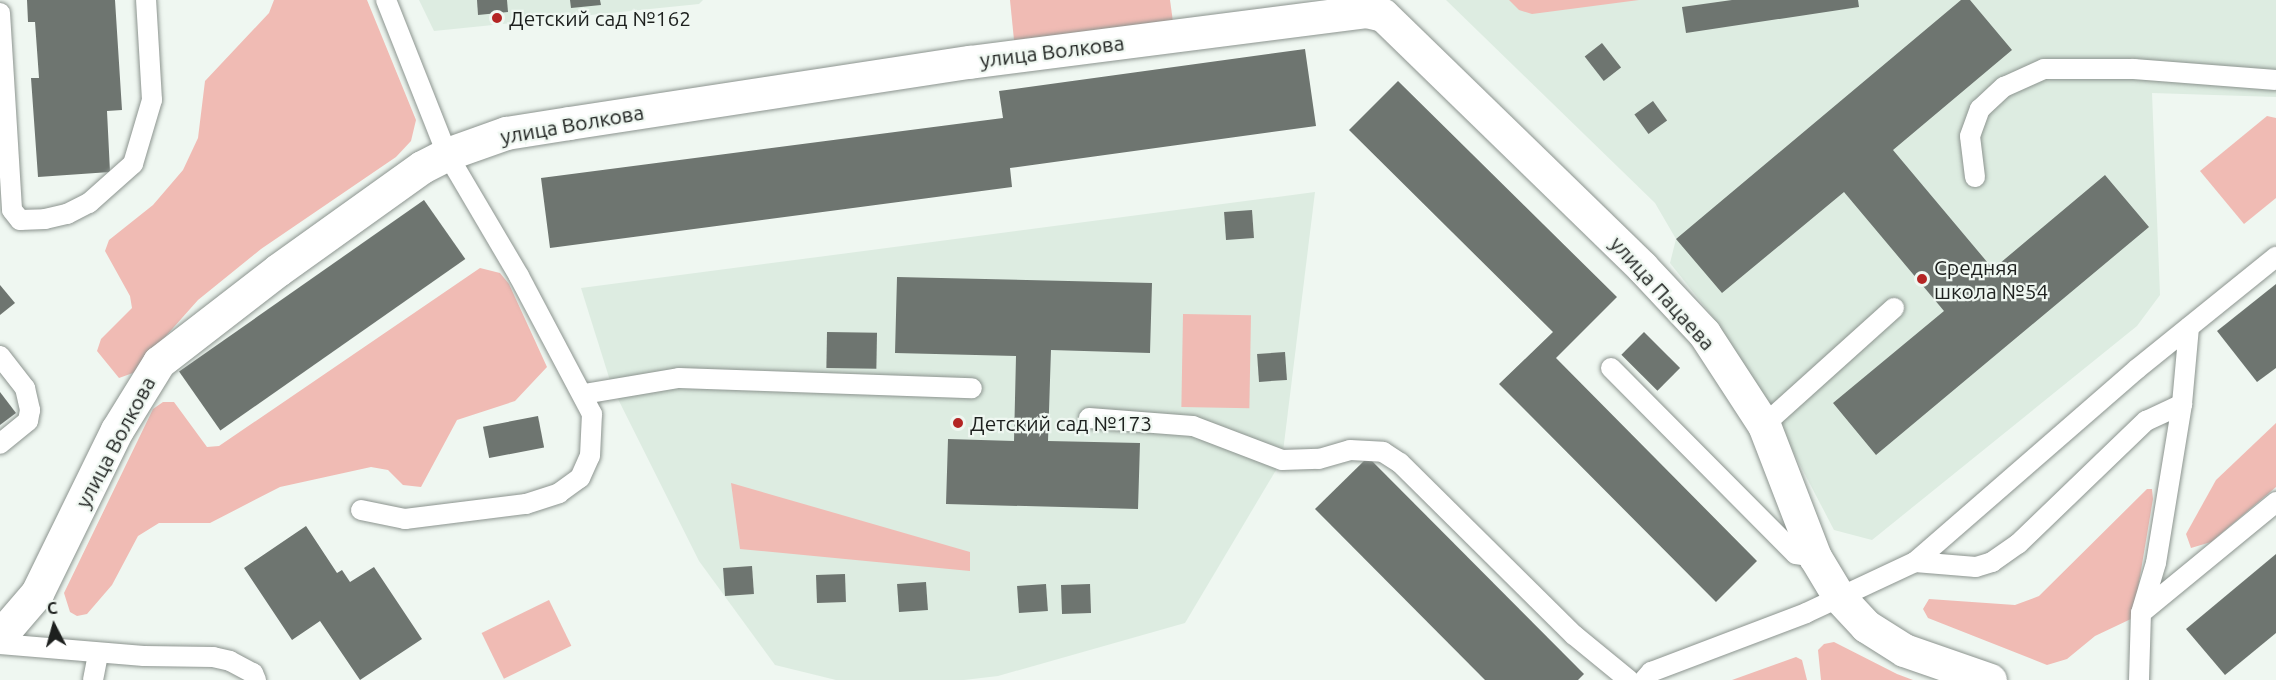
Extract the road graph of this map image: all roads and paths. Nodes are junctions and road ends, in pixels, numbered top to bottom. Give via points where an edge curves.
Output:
1 (146, 0) edge
2 (386, 0) edge
3 (1367, 5) edge
4 (0, 13) edge
5 (2276, 80) edge
6 (447, 154) junction
7 (1975, 177) dead end
8 (2276, 257) edge
9 (1894, 308) dead end
10 (2189, 327) junction
11 (0, 356) edge
12 (1611, 368) dead end
13 (972, 388) dead end
14 (584, 394) junction
15 (2182, 404) junction
16 (1089, 418) dead end
17 (1764, 425) junction
18 (0, 444) edge
19 (2276, 502) edge
20 (361, 510) dead end
21 (1815, 557) junction
22 (1914, 562) junction
23 (1839, 597) junction
24 (2141, 613) junction
25 (0, 636) edge
26 (0, 644) edge
27 (98, 654) junction
28 (93, 680) edge
29 (256, 680) edge
30 (1629, 680) edge
31 (1644, 680) edge
32 (1990, 680) edge
33 (2139, 680) edge

1 - 4 lane via 152,100 133,164 89,203 45,219 20,220 12,210
2 - 6 lane
3 - 6 street, улица Волкова via 592,119 506,133
3 - 17 street, улица Пацаева via 1383,15 1642,267 1704,333
5 - 7 lane via 2134,69 2044,69 2004,87 1980,109 1970,136
6 - 14 lane
6 - 25 street, улица Волкова via 422,167 278,270 159,362 117,430 37,593
8 - 10 lane
9 - 17 lane
10 - 15 lane
10 - 22 lane
11 - 18 lane via 25,388 30,410 28,421
12 - 21 lane via 1796,554
13 - 14 lane via 872,381 679,378
14 - 20 lane via 592,414 590,456 580,478 560,493 526,504 405,519
15 - 22 lane via 2156,415 2126,438 2018,544 1992,562 1976,567
15 - 24 lane via 2156,562
16 - 30 lane via 1193,426 1282,460 1319,459 1350,450 1383,452 1400,463 1575,635
17 - 21 street, улица Пацаева
19 - 24 lane
21 - 23 street, улица Пацаева
22 - 23 lane
23 - 31 lane via 1651,672
23 - 32 street, улица Пацаева via 1866,626 1904,650
24 - 33 lane
26 - 27 lane
27 - 28 lane
27 - 29 lane via 213,657 230,661 253,674

